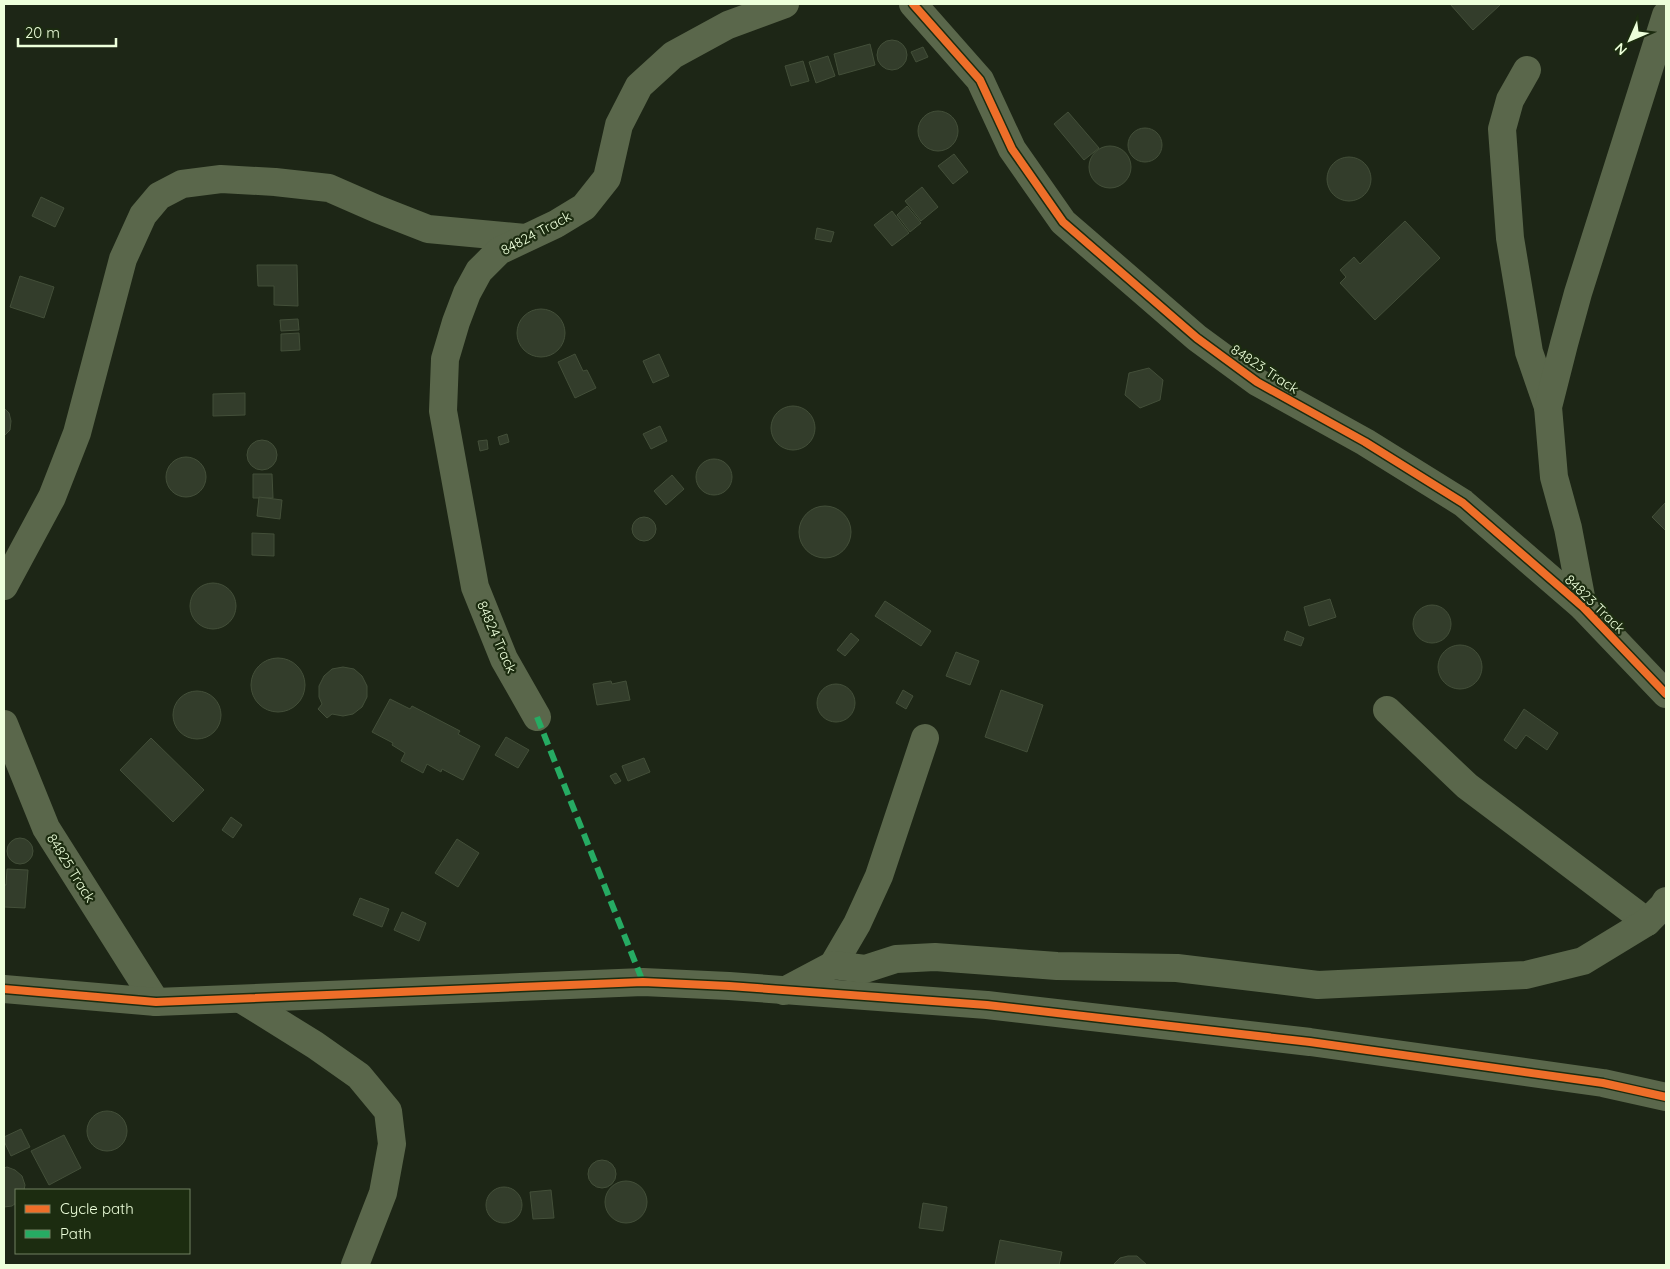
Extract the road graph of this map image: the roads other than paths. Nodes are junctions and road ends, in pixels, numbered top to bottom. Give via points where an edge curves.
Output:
1 (785, 4) edge
2 (913, 4) edge
3 (1666, 15) edge
4 (1527, 70) dead end
5 (525, 238) junction
6 (1548, 407) junction
7 (4, 586) edge
8 (1583, 607) junction
9 (1666, 693) edge
10 (1386, 710) dead end
11 (537, 717) dead end
12 (4, 724) edge
13 (925, 738) dead end
14 (1666, 901) edge
15 (1647, 922) junction
16 (833, 965) junction
17 (4, 989) edge
18 (784, 991) junction
19 (240, 999) junction
20 (156, 1002) junction
21 (1666, 1097) edge
22 (355, 1265) edge

1 - 5 street, 84824 Track via 728,25 673,55 639,86 619,126 607,178 584,206
2 - 8 street, 84823 Track via 980,80 1012,149 1063,222 1197,338 1257,382 1366,442 1463,503
3 - 6 street via 1589,257
4 - 6 street via 1510,100 1502,129 1510,238 1529,352
5 - 7 street via 428,229 329,188 220,179 182,184 159,196 143,215 123,259 77,433 52,497
5 - 11 street, 84824 Track via 499,251 479,271 467,293 445,359 443,411 475,587 504,659
6 - 8 street via 1554,477 1568,528
8 - 9 street, 84823 Track
10 - 15 street via 1467,786
12 - 20 street, 84825 Track via 46,828
13 - 16 street via 879,876
14 - 15 street
15 - 16 street via 1583,961 1526,975 1447,980 1318,985 1177,968 1057,966 934,957 896,959 865,969
16 - 18 street
17 - 20 street
18 - 19 street via 643,982
18 - 21 street via 987,1005 1310,1042 1603,1083
19 - 20 street
19 - 22 street via 359,1076 388,1111 392,1144 383,1193

